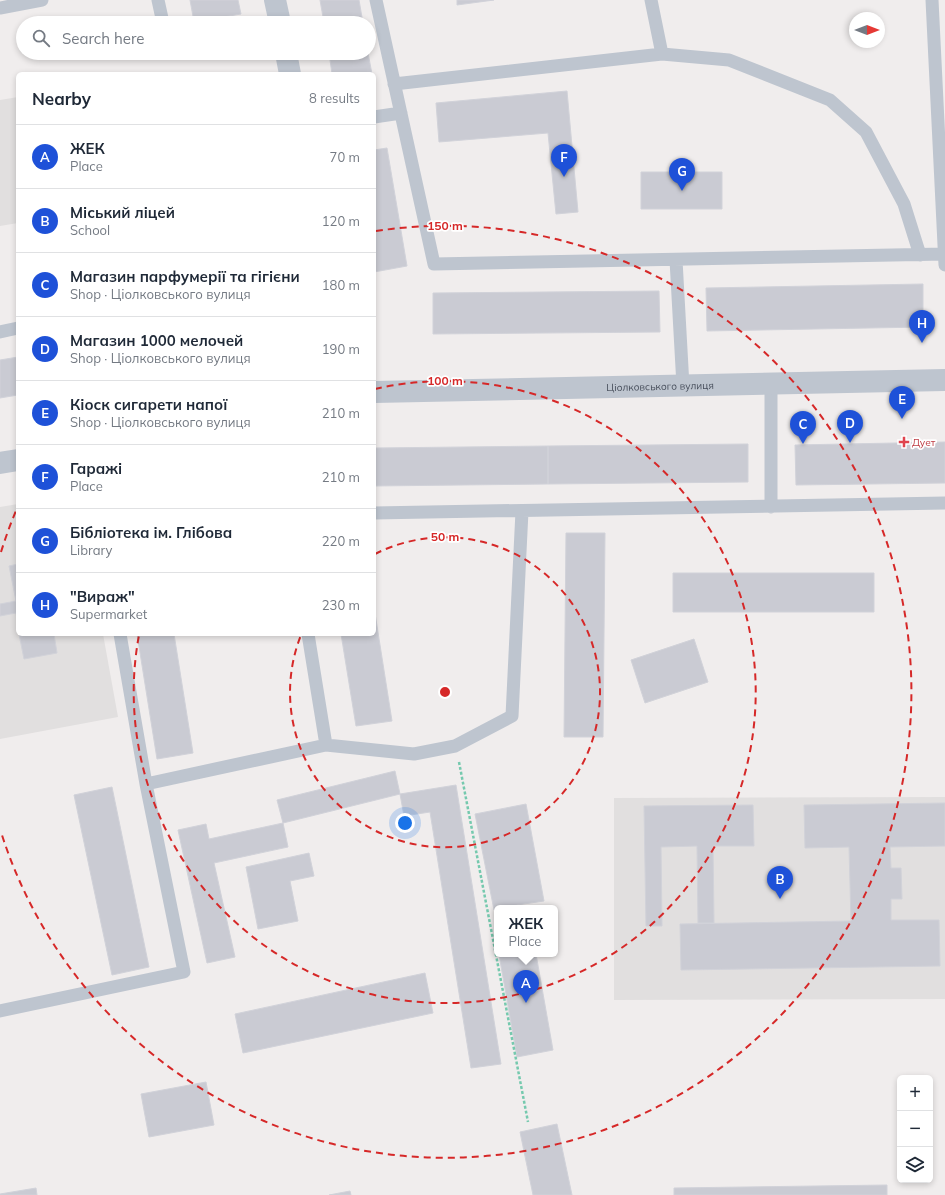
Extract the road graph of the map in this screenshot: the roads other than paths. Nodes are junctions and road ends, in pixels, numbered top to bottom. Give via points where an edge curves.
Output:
1 (42, 0) edge
2 (158, 0) edge
3 (275, 0) edge
4 (376, 0) edge
5 (651, 0) edge
6 (932, 0) edge
7 (0, 8) edge
8 (161, 16) edge
9 (278, 16) edge
10 (662, 54) junction
11 (287, 60) edge
12 (290, 72) edge
13 (394, 84) junction
14 (401, 113) junction
15 (376, 117) edge
16 (945, 254) edge
17 (920, 255) junction
18 (676, 260) junction
19 (945, 265) edge
20 (16, 328) edge
21 (0, 332) edge
22 (945, 380) edge
23 (771, 384) junction
24 (682, 386) junction
25 (376, 392) edge
26 (16, 460) edge
27 (0, 463) edge
28 (945, 503) edge
29 (771, 506) junction
30 (522, 511) junction
31 (376, 513) edge
32 (120, 636) edge
33 (308, 636) edge
34 (326, 745) junction
35 (146, 784) junction
36 (0, 1011) edge

1 - 7 lane
2 - 8 lane
3 - 9 street
4 - 13 lane
5 - 10 lane
6 - 16 lane
10 - 13 lane
10 - 17 lane via 729,60 830,100 866,132 904,204
11 - 12 street
13 - 14 lane
14 - 15 lane
14 - 18 lane via 434,264
16 - 17 lane
16 - 19 lane
17 - 18 lane
18 - 24 lane
20 - 21 lane
22 - 23 street, Ціолковського вулиця
23 - 24 street, Ціолковського вулиця
23 - 29 lane
24 - 25 street, Ціолковського вулиця
26 - 27 street
28 - 29 lane
29 - 30 lane
30 - 31 lane
30 - 34 lane via 512,716 455,746 414,754
32 - 35 lane
33 - 34 lane
34 - 35 lane
35 - 36 lane via 184,972

